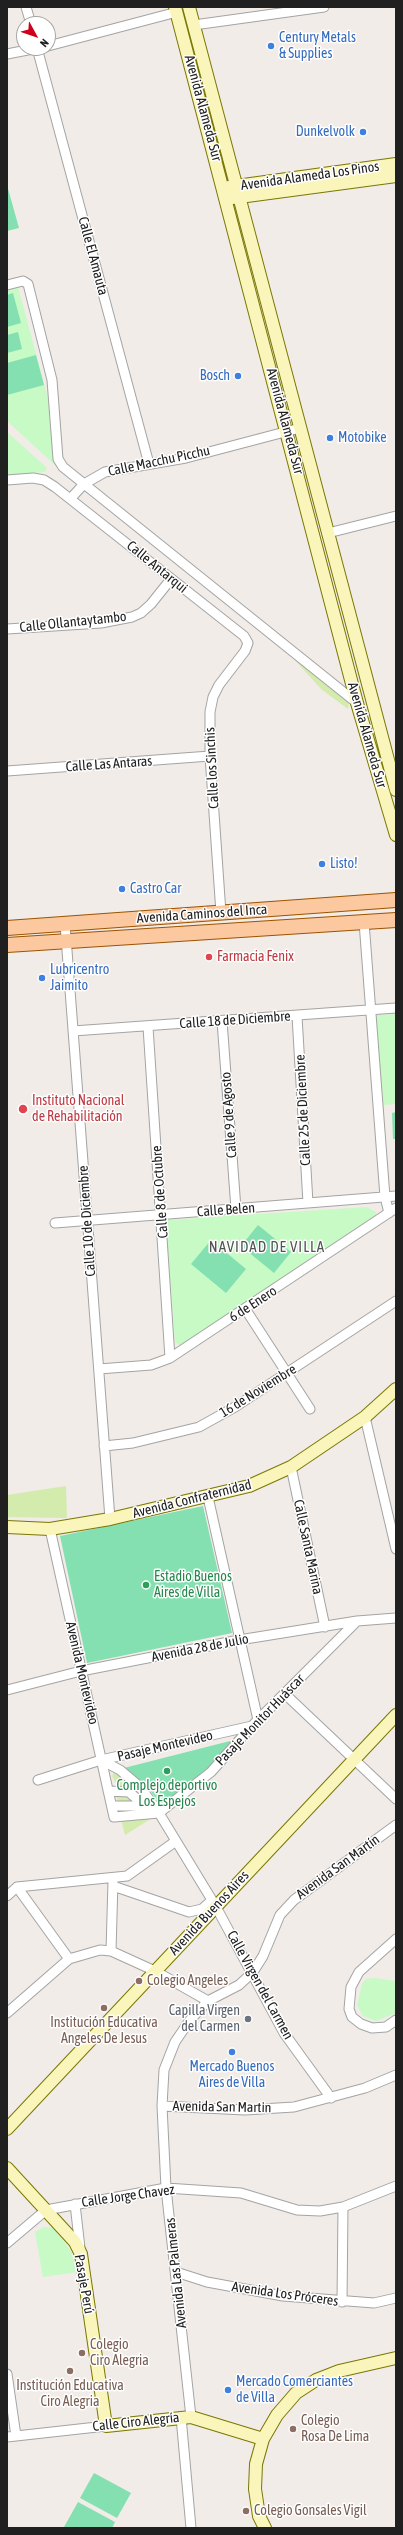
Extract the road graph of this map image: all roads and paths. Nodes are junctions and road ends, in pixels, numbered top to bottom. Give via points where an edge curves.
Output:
1 (189, 7) edge
2 (324, 7) edge
3 (176, 9) edge
4 (194, 25) junction
5 (56, 44) edge
6 (39, 56) edge
7 (396, 164) edge
8 (396, 176) edge
9 (232, 192) junction
10 (7, 285) edge
11 (300, 428) junction
12 (288, 431) junction
13 (149, 464) junction
14 (7, 480) edge
15 (84, 484) junction
16 (71, 498) junction
17 (396, 516) edge
18 (328, 533) junction
19 (171, 579) junction
20 (7, 628) edge
21 (244, 636) joint
22 (357, 703) junction
23 (210, 756) junction
24 (7, 771) edge
25 (396, 790) edge
26 (396, 835) edge
27 (396, 900) edge
28 (221, 912) junction
29 (396, 920) edge
30 (364, 922) junction
31 (65, 924) junction
32 (7, 928) edge
33 (66, 941) junction
34 (7, 945) edge
35 (396, 1008) edge
36 (369, 1009) junction
37 (297, 1016) junction
38 (222, 1021) junction
39 (148, 1027) junction
40 (73, 1031) junction
41 (396, 1196) edge
42 (384, 1197) junction
43 (308, 1204) junction
44 (236, 1209) junction
45 (392, 1211) edge
46 (161, 1214) junction
47 (87, 1220) junction
48 (55, 1223) dead end
49 (396, 1301) edge
50 (246, 1310) junction
51 (170, 1358) junction
52 (98, 1369) junction
53 (287, 1374) junction
54 (396, 1389) edge
55 (310, 1410) dead end
56 (365, 1417) junction
57 (104, 1446) junction
58 (291, 1467) junction
59 (208, 1497) junction
60 (110, 1519) junction
61 (7, 1527) edge
62 (50, 1529) junction
63 (396, 1549) edge
64 (396, 1618) edge
65 (357, 1621) junction
66 (325, 1627) junction
67 (239, 1640) junction
68 (81, 1672) junction
69 (7, 1690) edge
70 (285, 1694) junction
71 (396, 1715) edge
72 (255, 1723) junction
73 (354, 1758) junction
74 (101, 1760) junction
75 (38, 1780) dead end
76 (108, 1791) junction
77 (396, 1800) edge
78 (112, 1806) junction
79 (145, 1806) junction
80 (159, 1813) junction
81 (396, 1825) edge
82 (176, 1841) junction
83 (113, 1882) junction
84 (17, 1887) junction
85 (7, 1896) edge
86 (214, 1902) junction
87 (396, 1939) edge
88 (111, 1951) junction
89 (69, 1959) junction
90 (155, 1971) junction
91 (254, 1972) junction
92 (208, 2001) junction
93 (7, 2013) edge
94 (396, 2020) edge
95 (396, 2075) edge
96 (331, 2098) junction
97 (162, 2106) junction
98 (7, 2129) edge
99 (7, 2168) edge
100 (396, 2186) edge
101 (166, 2188) junction
102 (75, 2204) junction
103 (344, 2207) junction
104 (46, 2210) junction
105 (7, 2243) edge
106 (81, 2254) junction
107 (176, 2272) junction
108 (396, 2298) edge
109 (342, 2302) junction
110 (396, 2358) edge
111 (7, 2374) edge
112 (186, 2417) junction
113 (106, 2426) junction
114 (11, 2437) edge
115 (263, 2439) junction
116 (191, 2528) edge
117 (265, 2528) edge

1 - 4 main road, Avenida Alameda Sur
2 - 4 street
3 - 5 street
3 - 9 main road, Avenida Alameda Sur
4 - 9 main road, Avenida Alameda Sur
6 - 13 street, Calle El Amauta
7 - 9 main road, Avenida Alameda Los Pinos
8 - 9 main road, Avenida Alameda Los Pinos
9 - 11 main road, Avenida Alameda Sur
9 - 12 main road, Avenida Alameda Sur
10 - 15 street via 23,281 28,284 52,380 58,459 63,467
11 - 12 street, Calle Macchu Picchu
11 - 18 main road, Avenida Alameda Sur
12 - 13 street, Calle Macchu Picchu via 186,458
12 - 22 main road, Avenida Alameda Sur
13 - 15 street, Calle Macchu Picchu via 105,472
14 - 16 street via 44,480
15 - 16 street, Calle Macchu Picchu
15 - 22 street
16 - 19 street, Calle Antarqui
17 - 18 street
18 - 25 main road, Avenida Alameda Sur
19 - 20 street, Calle Ollantaytambo via 141,614 132,617 101,623
19 - 21 street, Calle Antarqui
21 - 23 street, Calle los Sinchis via 248,643 245,651 213,697 210,712
22 - 26 main road, Avenida Alameda Sur
23 - 24 street, Calle Las Antaras
23 - 28 street, Calle los Sinchis
27 - 28 main road, Avenida Caminos del Inca
28 - 31 main road, Avenida Caminos del Inca
29 - 30 main road, Avenida Caminos del Inca
30 - 33 main road, Avenida Caminos del Inca
30 - 36 street
31 - 32 main road, Avenida Caminos del Inca
31 - 33 street, Calle 10 de Diciembre
33 - 34 main road, Avenida Caminos del Inca
33 - 40 street, Calle 10 de Diciembre
35 - 36 street, Calle 18 de Diciembre
36 - 37 street, Calle 18 de Diciembre
36 - 42 street
37 - 38 street, Calle 18 de Diciembre
37 - 43 street, Calle 25 de Diciembre
38 - 39 street, Calle 18 de Diciembre
38 - 44 street, Calle 9 de Agosto
39 - 40 street, Calle 18 de Diciembre
39 - 46 street, Calle 8 de Octubre
40 - 47 street, Calle 10 de Diciembre
41 - 42 street, Calle Belen
42 - 43 street, Calle Belen
42 - 45 street
43 - 44 street, Calle Belen
44 - 46 street, Calle Belen
45 - 50 street, 6 de Enero
46 - 47 street, Calle Belen
46 - 51 street, Calle 8 de Octubre
47 - 48 street, Calle Belen
47 - 52 street, Calle 10 de Diciembre
49 - 53 street, 16 de Noviembre
50 - 51 street, 6 de Enero
50 - 53 street
51 - 52 street, 6 de Enero via 151,1365
52 - 57 street, Calle 10 de Diciembre
53 - 55 street
53 - 57 street, 16 de Noviembre via 199,1427 140,1441
54 - 56 main road, Avenida Confraternidad
56 - 58 main road, Avenida Confraternidad
56 - 63 street
57 - 60 street, Calle 10 de Diciembre
58 - 59 main road, Avenida Confraternidad via 249,1486
58 - 66 street, Calle Santa Marina
59 - 60 main road, Avenida Confraternidad
59 - 67 street
60 - 62 main road, Avenida Confraternidad
61 - 62 main road, Avenida Confraternidad
62 - 68 street, Avenida Montevideo
64 - 65 street, Avenida 28 de Julio
65 - 66 street, Avenida 28 de Julio
65 - 70 street, Pasaje Monitor Huáscar
66 - 67 street, Avenida 28 de Julio
67 - 68 street, Avenida 28 de Julio
67 - 72 street
68 - 69 street, Avenida 28 de Julio
68 - 74 street, Avenida Montevideo
70 - 72 street, Pasaje Monitor Huáscar
70 - 73 street
71 - 73 main road, Avenida Buenos Aires
72 - 74 street, Pasaje Montevideo
72 - 80 street, Pasaje Monitor Huáscar via 205,1777
73 - 77 street
73 - 86 main road, Avenida Buenos Aires
74 - 75 street, Pasaje Montevideo
74 - 76 street, Avenida Montevideo
74 - 80 street, Calle Virgen del Carmen via 120,1770 140,1787
76 - 78 street, Avenida Montevideo
76 - 79 street via 129,1792
78 - 79 street
78 - 80 street, Avenida Montevideo via 114,1817
79 - 80 street
80 - 82 street, Calle Virgen del Carmen
81 - 91 street, Avenida San Martín via 294,1900 280,1914
82 - 83 street via 127,1876
82 - 86 street, Calle Virgen del Carmen
83 - 84 street
83 - 86 street via 189,1912 202,1909
83 - 88 street
84 - 85 street
84 - 89 street
86 - 90 main road, Avenida Buenos Aires
86 - 91 street, Calle Virgen del Carmen
87 - 94 street via 359,1972 352,1987 349,2009 352,2017 372,2028 386,2027
88 - 89 street via 100,1950
88 - 90 street
89 - 93 street
90 - 92 street
90 - 98 main road, Avenida Buenos Aires
91 - 92 street, Avenida San Martín via 240,1984
91 - 96 street, Calle Virgen del Carmen via 284,2033
92 - 97 street, Avenida San Martín via 175,2042 164,2070
95 - 96 street, Avenida San Martin
96 - 97 street, Avenida San Martin via 294,2108 245,2110
97 - 101 street, Avenida Las Palmeras
99 - 104 main road, Pasaje Perú
100 - 103 street, Calle Jorge Chavez
101 - 102 street, Calle Jorge Chavez
101 - 103 street, Calle Jorge Chavez via 241,2193 297,2210 320,2211
101 - 107 street, Avenida Las Palmeras
102 - 104 street, Calle Jorge Chavez
102 - 106 street
103 - 109 street
104 - 105 street
104 - 106 main road, Pasaje Perú
106 - 113 main road, Pasaje Perú
107 - 109 street, Avenida Los Próceres via 207,2282 283,2296
107 - 112 street, Avenida Las Palmeras
108 - 109 street, Avenida Los Próceres via 374,2303
110 - 115 main road via 339,2371 316,2380 296,2393 277,2415
111 - 114 street
112 - 113 main road, Calle Ciro Alegría
112 - 115 main road, Calle Ciro Alegría
112 - 116 street, Avenida Las Palmeras
113 - 114 street, Calle Ciro Alegría
115 - 117 main road via 256,2464 255,2489 259,2516

